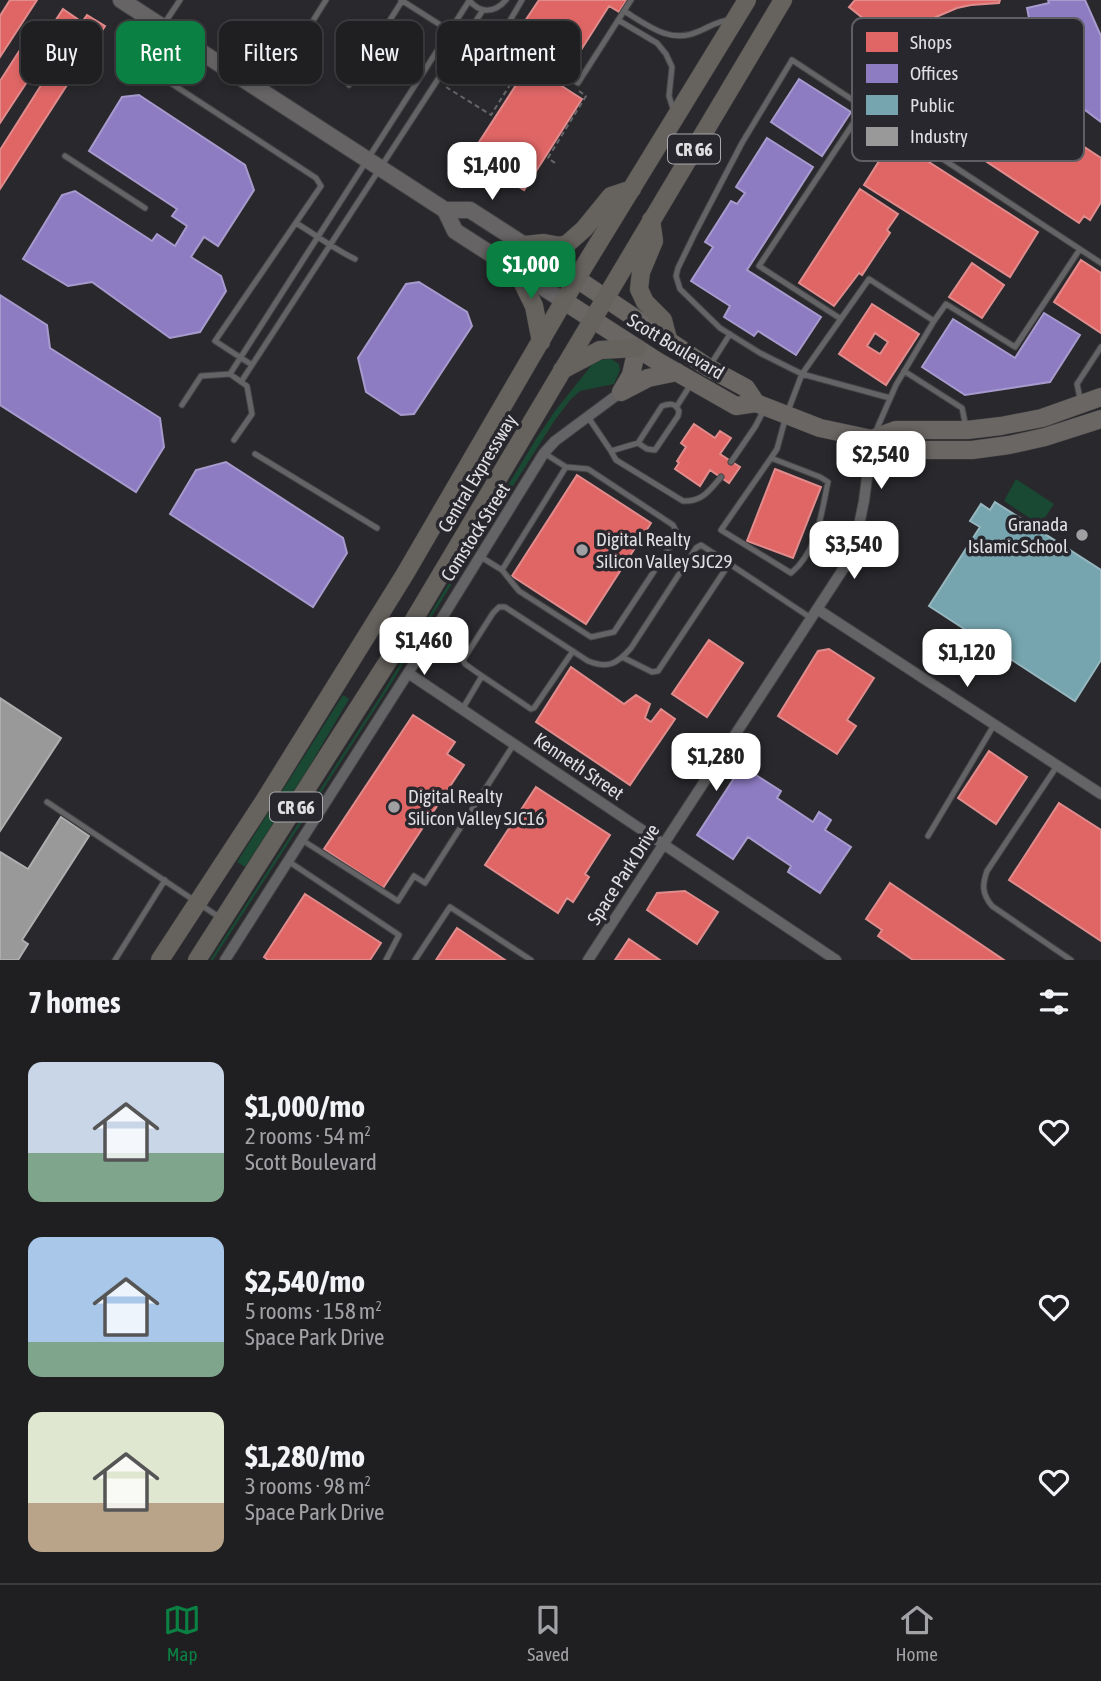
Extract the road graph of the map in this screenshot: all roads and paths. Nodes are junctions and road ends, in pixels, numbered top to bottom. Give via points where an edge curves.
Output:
1 (121, 0) edge
2 (180, 0) edge
3 (326, 0) edge
4 (469, 0) edge
5 (506, 0) edge
6 (523, 0) edge
7 (631, 0) edge
8 (747, 0) edge
9 (783, 0) edge
10 (402, 1) edge
11 (483, 10) junction
12 (624, 11) junction
13 (735, 19) junction
14 (618, 20) junction
15 (154, 21) edge
16 (167, 21) edge
17 (313, 21) edge
18 (456, 21) edge
19 (476, 21) edge
20 (511, 21) edge
21 (437, 23) edge
22 (437, 54) edge
23 (205, 55) edge
24 (437, 77) edge
25 (580, 80) edge
26 (172, 84) edge
27 (511, 84) edge
28 (349, 85) dead end
29 (446, 87) dead end
30 (575, 88) dead end
31 (852, 99) edge
32 (675, 117) junction
33 (852, 125) edge
34 (65, 156) dead end
35 (946, 161) edge
36 (555, 163) dead end
37 (373, 165) junction
38 (632, 189) junction
39 (145, 208) dead end
40 (445, 210) junction
41 (651, 220) junction
42 (296, 223) junction
43 (318, 236) junction
44 (525, 245) junction
45 (330, 247) junction
46 (1080, 249) junction
47 (355, 259) dead end
48 (1101, 263) edge
49 (517, 271) junction
50 (577, 279) junction
51 (604, 298) junction
52 (564, 301) junction
53 (592, 319) junction
54 (841, 319) junction
55 (934, 321) junction
56 (730, 334) junction
57 (668, 339) junction
58 (541, 342) junction
59 (1101, 347) edge
60 (637, 348) junction
61 (241, 358) junction
62 (252, 365) junction
63 (709, 368) junction
64 (562, 370) junction
65 (677, 372) junction
66 (904, 372) junction
67 (230, 374) junction
68 (802, 374) junction
69 (241, 382) junction
70 (693, 382) junction
71 (621, 392) junction
72 (1101, 397) edge
73 (890, 398) junction
74 (182, 405) dead end
75 (761, 405) junction
76 (1081, 405) junction
77 (677, 406) junction
78 (786, 416) junction
79 (588, 417) junction
80 (1101, 419) edge
81 (967, 430) junction
82 (872, 439) junction
83 (234, 440) dead end
84 (638, 443) junction
85 (611, 451) junction
86 (544, 453) junction
87 (255, 454) dead end
88 (771, 458) junction
89 (731, 462) dead end
90 (566, 467) junction
91 (720, 477) dead end
92 (377, 528) dead end
93 (480, 556) junction
94 (729, 564) junction
95 (502, 570) junction
96 (814, 613) junction
97 (573, 651) junction
98 (622, 657) junction
99 (408, 673) junction
100 (482, 676) junction
101 (462, 710) junction
102 (994, 725) junction
103 (514, 744) junction
104 (1057, 766) junction
105 (1101, 794) edge
106 (47, 802) dead end
107 (928, 836) dead end
108 (302, 839) junction
109 (664, 844) junction
110 (288, 861) junction
111 (166, 880) junction
112 (198, 903) junction
113 (223, 920) junction
114 (227, 959) edge
115 (115, 960) edge
116 (160, 960) edge
117 (197, 960) edge
118 (386, 960) edge
119 (415, 960) edge
120 (531, 960) edge
121 (589, 960) edge
122 (836, 960) edge
123 (1071, 960) edge

1 - 15 main road, Scott Boulevard
2 - 16 lane
3 - 17 lane
4 - 11 lane
4 - 18 lane
5 - 11 lane via 498,8
6 - 20 lane
7 - 12 lane
8 - 13 highway, Central Expressway / CR G6
9 - 41 highway, Central Expressway / CR G6
10 - 21 lane
10 - 28 lane
11 - 19 lane
12 - 13 lane via 674,37
12 - 14 lane
13 - 32 highway, Central Expressway / CR G6
14 - 25 lane
14 - 32 lane via 657,43 666,54 672,67 670,96
22 - 37 lane
23 - 37 main road, Scott Boulevard
24 - 37 lane
26 - 42 lane via 316,178 321,186
27 - 29 path via 491,115
30 - 36 path via 586,96 548,158
31 - 56 lane via 792,60 695,233 676,276 680,289
32 - 38 highway, Central Expressway / CR G6
33 - 54 lane via 760,266
34 - 39 lane
35 - 46 lane
37 - 40 main road, Scott Boulevard
37 - 43 lane
37 - 45 lane
38 - 44 highway via 611,196 567,244
38 - 50 highway, Central Expressway / CR G6
40 - 44 main road, Scott Boulevard via 470,210
40 - 49 main road, Scott Boulevard via 455,231
41 - 51 highway, Central Expressway / CR G6
41 - 57 highway via 654,241 639,289 663,320
42 - 43 lane
42 - 61 lane via 215,341
43 - 45 lane
43 - 61 lane
44 - 50 main road, Scott Boulevard
45 - 47 lane
45 - 62 lane
46 - 48 lane
46 - 55 lane via 1014,347 946,303
49 - 52 main road, Scott Boulevard
49 - 58 highway via 534,306
50 - 51 main road, Scott Boulevard
50 - 52 highway, Central Expressway / CR G6
51 - 53 highway, Central Expressway / CR G6
51 - 57 main road, Scott Boulevard
52 - 53 main road, Scott Boulevard
52 - 58 highway, Central Expressway / CR G6
53 - 60 main road, Scott Boulevard
53 - 64 highway, Central Expressway / CR G6
54 - 55 lane via 869,279
54 - 68 lane
55 - 66 lane
56 - 63 lane
56 - 68 lane
57 - 63 main road, Scott Boulevard
58 - 112 highway, Central Expressway / CR G6 via 398,586
59 - 76 lane via 1077,383
60 - 64 highway via 600,350
60 - 65 main road, Scott Boulevard
60 - 71 main road via 631,375
61 - 62 lane
61 - 67 lane
62 - 69 lane
63 - 75 main road, Scott Boulevard via 746,388
64 - 113 highway, Central Expressway / CR G6 via 368,694
65 - 70 main road, Scott Boulevard
65 - 71 main road via 648,378
66 - 73 lane
66 - 81 lane via 962,408
67 - 69 lane
67 - 74 lane via 201,376
68 - 73 lane
68 - 78 lane
69 - 83 lane via 247,386 252,414
70 - 75 main road, Scott Boulevard via 736,406
70 - 77 lane
71 - 79 street, Comstock Street
72 - 76 main road, Scott Boulevard
73 - 82 lane
75 - 78 main road, Scott Boulevard
75 - 89 lane via 755,426
76 - 81 main road, Scott Boulevard via 1042,418
77 - 84 lane via 662,406
77 - 84 lane via 678,416 656,450
78 - 82 main road, Scott Boulevard
78 - 88 lane
79 - 85 lane
79 - 86 street, Comstock Street
80 - 82 main road, Scott Boulevard via 1033,440 972,450 894,450
81 - 82 main road, Scott Boulevard via 896,430
82 - 96 street, Space Park Drive via 853,554
84 - 85 lane
85 - 91 lane via 616,460 682,501 694,502 705,496
86 - 90 lane
86 - 93 street, Comstock Street
87 - 92 lane
88 - 88 lane via 721,530 791,573 814,544 828,482
90 - 95 lane
90 - 95 lane via 588,469 673,525 674,541 614,632 591,637 519,591
93 - 95 lane
93 - 99 street, Comstock Street
94 - 96 lane
94 - 98 lane via 658,671
94 - 98 lane via 701,545 696,548 649,624
96 - 102 street
96 - 109 street, Space Park Drive
97 - 98 lane via 601,666
97 - 100 lane via 531,709
97 - 100 lane via 499,607 463,660
99 - 101 street, Kenneth Street
99 - 108 street, Comstock Street
100 - 101 lane
101 - 103 street, Kenneth Street
102 - 104 street
102 - 107 lane
103 - 108 lane via 425,883 414,876 398,901
103 - 109 street, Kenneth Street
104 - 105 street
104 - 123 lane via 982,884 992,906
106 - 111 lane
108 - 110 street, Comstock Street
109 - 121 street, Space Park Drive
109 - 122 street, Kenneth Street
110 - 114 street, Comstock Street
110 - 118 lane via 400,935
111 - 112 lane
111 - 115 lane
112 - 113 lane
112 - 116 highway, Central Expressway / CR G6
113 - 117 highway, Central Expressway / CR G6
119 - 120 lane via 450,907

